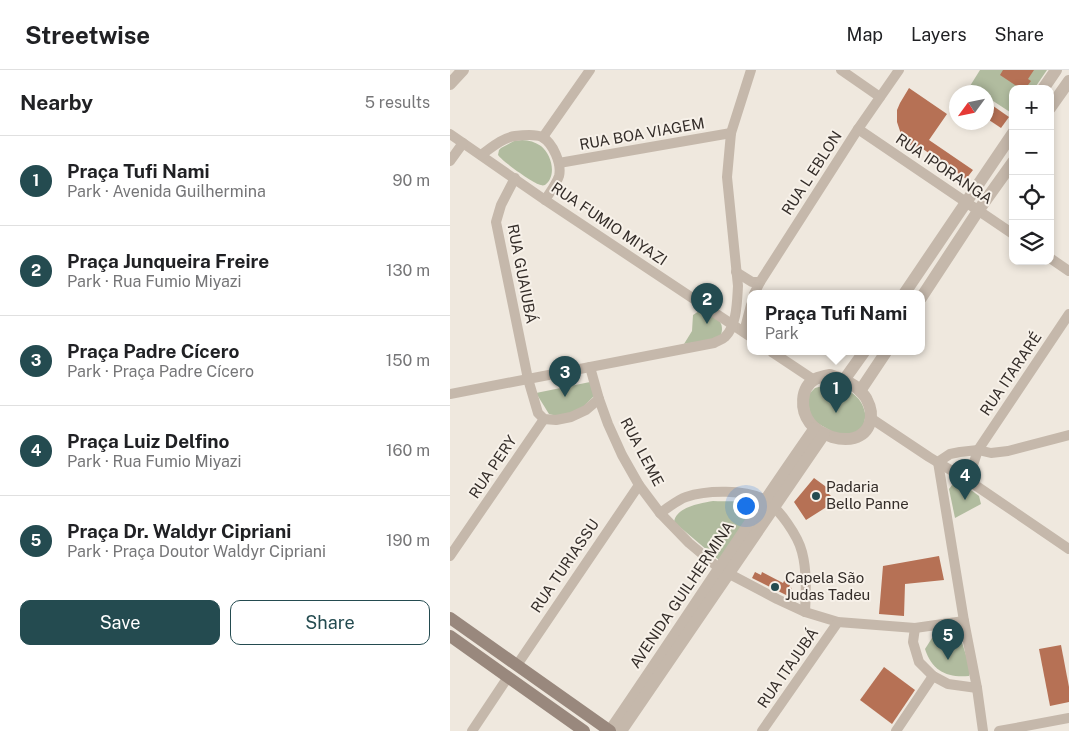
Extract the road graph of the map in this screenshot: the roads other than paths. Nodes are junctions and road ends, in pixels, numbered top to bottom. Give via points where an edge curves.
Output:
1 (463, 70) edge
2 (590, 70) edge
3 (751, 70) edge
4 (841, 70) edge
5 (899, 70) edge
6 (1056, 70) edge
7 (1069, 81) edge
8 (450, 84) edge
9 (1046, 85) edge
10 (880, 97) junction
11 (1054, 102) edge
12 (858, 129) junction
13 (731, 133) junction
14 (450, 134) edge
15 (543, 137) junction
16 (1009, 138) edge
17 (463, 143) junction
18 (481, 155) junction
19 (450, 161) edge
20 (559, 164) junction
21 (1009, 168) edge
22 (515, 178) junction
23 (545, 200) junction
24 (966, 203) junction
25 (978, 211) junction
26 (1009, 231) edge
27 (1054, 261) edge
28 (1069, 270) edge
29 (736, 272) junction
30 (760, 282) junction
31 (756, 290) edge
32 (907, 290) edge
33 (925, 292) edge
34 (1069, 314) edge
35 (733, 325) junction
36 (747, 335) edge
37 (776, 355) edge
38 (862, 355) edge
39 (884, 355) edge
40 (590, 368) junction
41 (528, 379) junction
42 (814, 380) junction
43 (844, 380) junction
44 (860, 391) junction
45 (450, 394) edge
46 (599, 399) junction
47 (544, 418) junction
48 (872, 419) junction
49 (820, 431) junction
50 (1069, 435) edge
51 (978, 450) junction
52 (938, 462) junction
53 (972, 483) junction
54 (639, 485) junction
55 (769, 504) junction
56 (660, 512) junction
57 (1069, 549) edge
58 (450, 556) edge
59 (724, 571) junction
60 (805, 612) junction
61 (450, 618) edge
62 (964, 621) junction
63 (838, 622) junction
64 (915, 628) junction
65 (450, 636) edge
66 (516, 665) junction
67 (933, 676) junction
68 (508, 677) junction
69 (977, 688) junction
70 (1069, 718) edge
71 (472, 731) edge
72 (584, 731) edge
73 (610, 731) edge
74 (621, 731) edge
75 (762, 731) edge
76 (896, 731) edge
77 (983, 731) edge
78 (998, 731) edge

1 - 8 street
2 - 15 street
3 - 13 street
4 - 10 street
5 - 10 street, RUA L EBLON
6 - 9 street
7 - 11 street
10 - 12 street, RUA L EBLON
12 - 24 street, RUA IPORANGA
12 - 30 street, RUA L EBLON
13 - 20 street, RUA BOA VIAGEM
13 - 29 street via 727,176
14 - 17 street, RUA FUMIO MIYAZI
15 - 18 street via 513,136 496,143
15 - 20 street
16 - 24 street
17 - 18 street, RUA FUMIO MIYAZI
17 - 19 street
18 - 22 street, RUA FUMIO MIYAZI
20 - 23 street via 560,173
21 - 25 street
22 - 23 street, RUA FUMIO MIYAZI
22 - 41 street, RUA GUAIUBÁ via 496,222
23 - 35 street, RUA FUMIO MIYAZI
24 - 25 street, RUA IPORANGA
24 - 32 street
25 - 26 street, RUA IPORANGA
25 - 33 street
27 - 28 street
29 - 30 street via 752,282
29 - 35 street via 738,297
30 - 31 street, RUA L EBLON
34 - 51 street, RUA ITARARÉ
35 - 36 street, RUA FUMIO MIYAZI
35 - 40 street via 725,337 714,343
37 - 42 street
38 - 43 street
39 - 44 street
40 - 41 street
40 - 46 street, RUA LEME
41 - 45 street
41 - 47 street, RUA GUAIUBÁ via 538,412
42 - 43 street via 830,376
42 - 49 street via 804,390 802,401 804,414
43 - 44 street
44 - 48 street via 867,400
46 - 47 street via 572,418
46 - 54 street, RUA LEME via 622,455
47 - 58 street, RUA PERY
48 - 49 street via 866,430 850,440 837,439
48 - 52 street
49 - 55 street, AVENIDA GUILHERMINA
50 - 51 street via 1008,452
51 - 52 street via 950,454
51 - 53 street, RUA ITARARÉ via 971,471
52 - 53 street
52 - 62 street
53 - 57 street
54 - 56 street, RUA LEME
54 - 66 street, RUA TURIASSU
55 - 56 street via 742,494 715,491 685,497
55 - 59 street, AVENIDA GUILHERMINA
55 - 60 street via 791,527 802,550 807,585
56 - 59 street, RUA LEME via 689,543
59 - 60 street, RUA LEME
59 - 73 street, AVENIDA GUILHERMINA
59 - 74 street, AVENIDA GUILHERMINA
60 - 63 street, RUA LEME
61 - 66 main road
62 - 64 street, RUA LEME
62 - 69 street
63 - 64 street, RUA LEME
63 - 75 street, RUA ITAJUBÁ
64 - 67 street via 913,642 919,662
65 - 68 main road
66 - 73 main road
67 - 69 street via 948,684
67 - 76 street
68 - 71 street
68 - 72 main road
69 - 77 street
70 - 78 street

